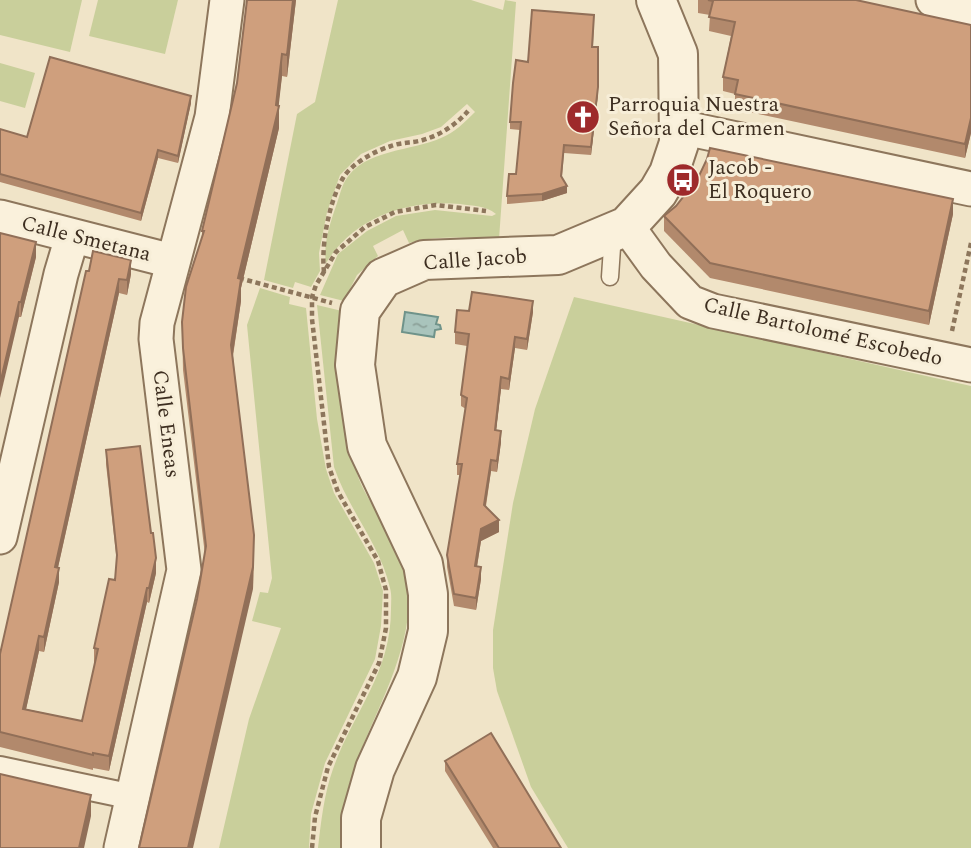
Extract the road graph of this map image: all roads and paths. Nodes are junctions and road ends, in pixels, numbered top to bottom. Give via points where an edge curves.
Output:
1 (227, 0) edge
2 (656, 0) edge
3 (933, 0) edge
4 (971, 8) edge
5 (468, 111) dead end
6 (680, 127) junction
7 (971, 189) edge
8 (0, 217) edge
9 (620, 230) junction
10 (72, 236) junction
11 (971, 243) edge
12 (172, 261) junction
13 (324, 272) dead end
14 (237, 277) edge
15 (610, 277) dead end
16 (342, 306) dead end
17 (951, 336) dead end
18 (971, 365) edge
19 (0, 537) edge
20 (0, 769) edge
21 (132, 797) junction
22 (121, 848) edge
23 (361, 848) edge

1 - 12 street, Calle Eneas via 212,117
2 - 6 street, Calle Jacob via 678,54
3 - 4 street
5 - 13 path via 442,132 365,157 344,177 330,214 322,253
6 - 7 street
6 - 9 street, Calle Jacob via 670,173 659,192
8 - 10 street, Calle Smetana
9 - 15 lane
9 - 18 street, Calle Bartolomé Escobedo via 690,302 713,311
9 - 23 street, Calle Jacob via 558,255 424,260 383,278 360,311 355,365 367,446 423,564 428,594 428,631 417,677 375,769 361,818
10 - 12 street, Calle Smetana
10 - 19 street
11 - 17 path
12 - 21 street, Calle Eneas via 156,339 184,570
14 - 16 path
20 - 21 street
21 - 22 street, Calle Eneas

